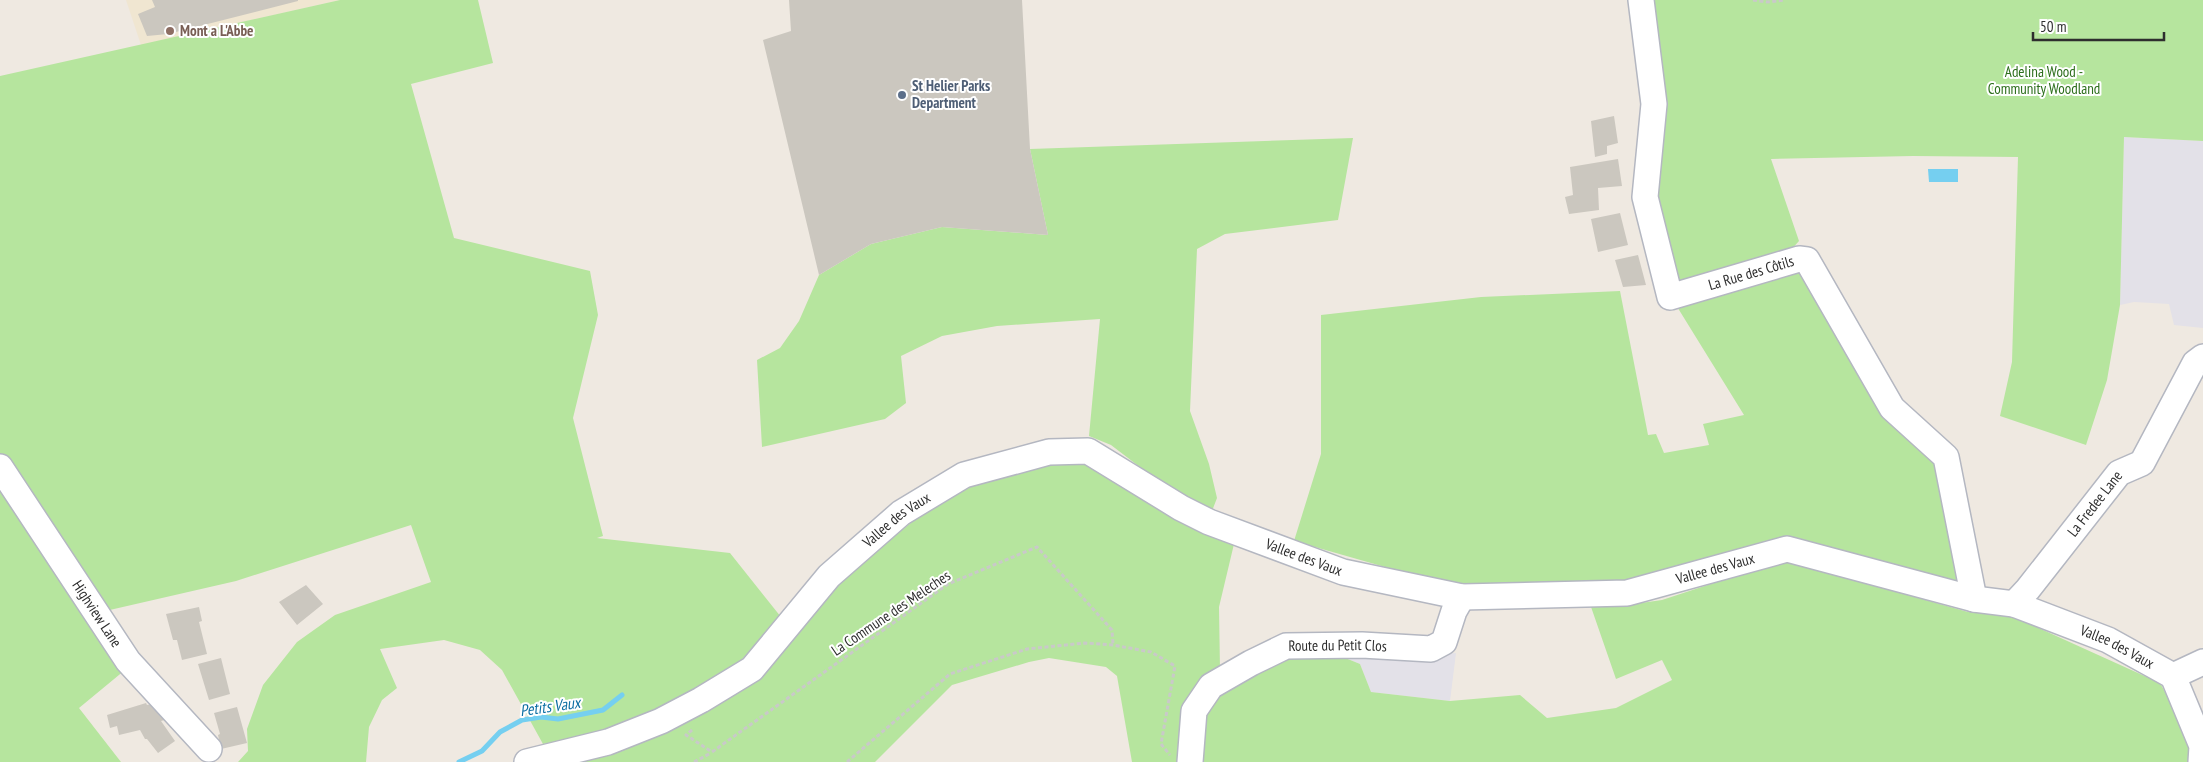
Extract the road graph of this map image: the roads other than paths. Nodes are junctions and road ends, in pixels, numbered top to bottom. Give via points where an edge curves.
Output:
1 (1641, 0) edge
2 (2203, 357) edge
3 (0, 467) edge
4 (1462, 597) junction
5 (1974, 599) junction
6 (2014, 604) junction
7 (2203, 662) edge
8 (2173, 676) junction
9 (209, 749) dead end
10 (1191, 753) edge
11 (528, 762) edge
12 (2201, 762) edge

1 - 5 street, La Rue des Côtils via 1654,104 1645,197 1670,297 1799,259 1808,260 1892,408 1946,457
2 - 6 street, La Fredee Lane via 2195,363 2142,463 2118,473
3 - 9 street, Highview Lane via 128,661
4 - 5 street, Vallee des Vaux via 1627,593 1786,549
4 - 10 street, Route du Petit Clos via 1444,642 1431,649 1362,645 1286,646 1211,686 1194,711
4 - 11 street, Vallee des Vaux via 1342,572 1209,522 1088,451 1050,452 964,475 901,513 830,576 752,669 700,700 661,721 608,742
5 - 6 street, Vallee des Vaux
6 - 8 street, Vallee des Vaux via 2108,640
7 - 8 street
8 - 12 street via 2202,746

